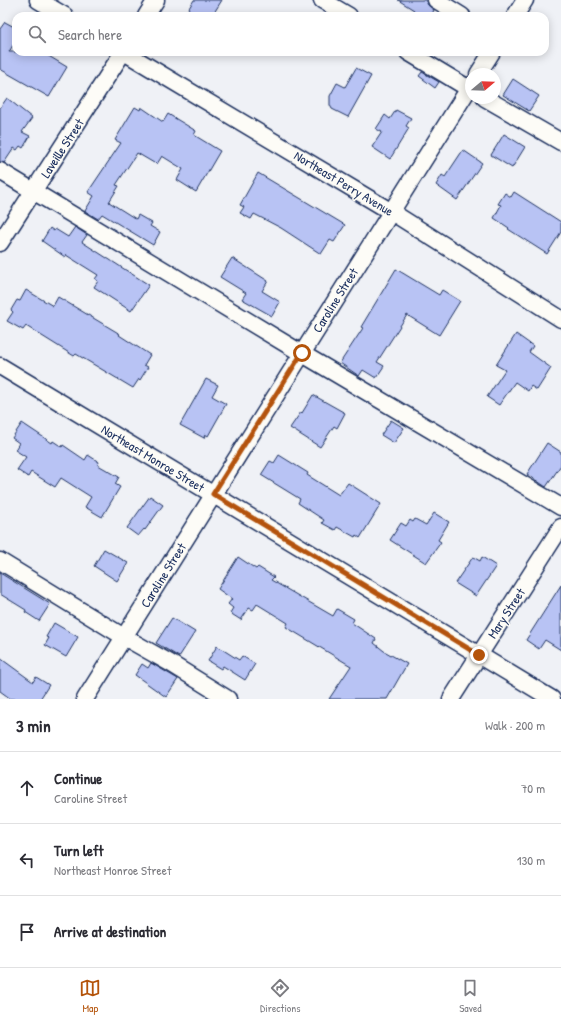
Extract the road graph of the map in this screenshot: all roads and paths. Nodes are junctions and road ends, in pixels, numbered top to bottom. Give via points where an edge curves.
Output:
1 (38, 0) edge
2 (156, 0) edge
3 (322, 0) edge
4 (436, 0) edge
5 (525, 0) edge
6 (58, 12) edge
7 (148, 12) edge
8 (342, 12) edge
9 (456, 12) edge
10 (518, 12) edge
11 (120, 56) edge
12 (130, 56) edge
13 (415, 56) edge
14 (489, 56) edge
15 (482, 68) edge
16 (465, 85) edge
17 (465, 96) edge
18 (496, 104) edge
19 (561, 142) edge
20 (0, 171) edge
21 (33, 192) junction
22 (390, 211) junction
23 (0, 243) edge
24 (561, 319) edge
25 (302, 353) junction
26 (0, 366) edge
27 (213, 494) junction
28 (561, 506) edge
29 (561, 527) edge
30 (0, 561) edge
31 (124, 637) junction
32 (479, 655) junction
33 (85, 699) edge
34 (228, 699) edge
35 (451, 699) edge
36 (552, 699) edge

1 - 6 street
2 - 7 street
3 - 8 street
4 - 9 street
5 - 10 street
11 - 21 street, Laveille Street
12 - 22 street, Northeast Perry Avenue
13 - 16 street
14 - 15 street
17 - 22 street, Caroline Street
18 - 19 street
20 - 21 street
21 - 23 street, Laveille Street
21 - 25 street
22 - 24 street, Northeast Perry Avenue
22 - 25 street, Caroline Street
25 - 27 street, Caroline Street
25 - 28 street
26 - 27 street, Northeast Monroe Street
27 - 31 street, Caroline Street
27 - 32 street, Northeast Monroe Street
29 - 32 street, Mary Street
30 - 31 street
31 - 33 street, Caroline Street
31 - 34 street
32 - 35 street, Mary Street
32 - 36 street, Northeast Monroe Street

